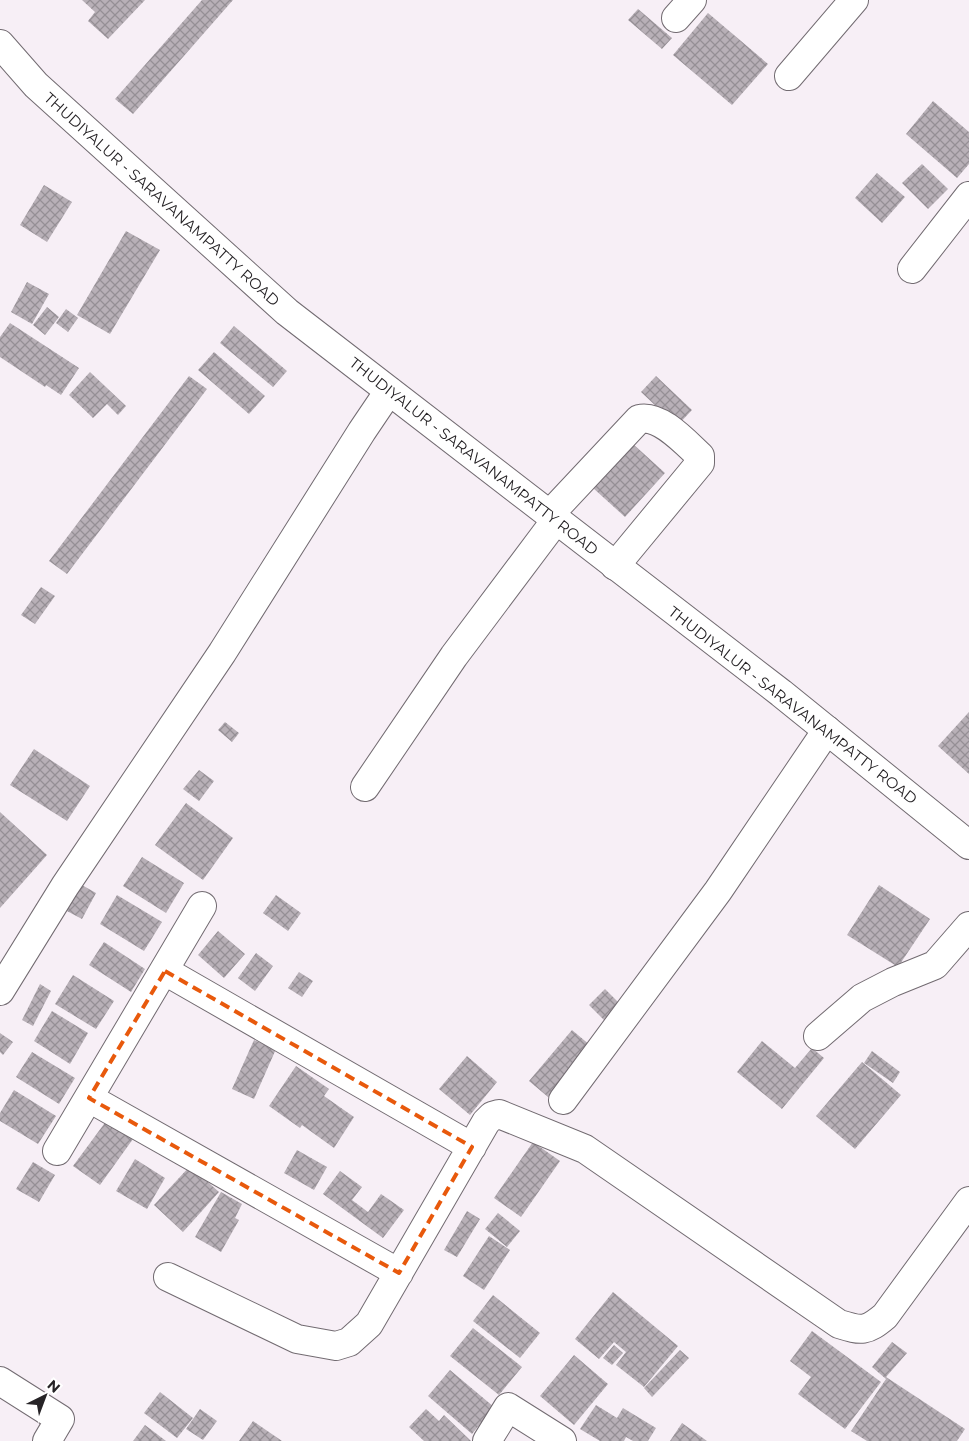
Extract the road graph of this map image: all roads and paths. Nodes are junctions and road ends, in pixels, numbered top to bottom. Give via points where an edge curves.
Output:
1 (854, 0) edge
2 (0, 44) edge
3 (790, 76) dead end
4 (969, 196) edge
5 (912, 269) dead end
6 (389, 391) junction
7 (553, 517) junction
8 (615, 566) junction
9 (827, 730) junction
10 (365, 787) dead end
11 (969, 845) edge
12 (202, 906) dead end
13 (969, 926) edge
14 (165, 971) junction
15 (0, 991) edge
16 (818, 1036) dead end
17 (89, 1098) junction
18 (563, 1100) dead end
19 (472, 1147) junction
20 (58, 1151) dead end
21 (969, 1201) edge
22 (399, 1273) junction
23 (168, 1277) dead end
24 (0, 1381) edge
25 (47, 1441) edge
26 (487, 1441) edge
27 (562, 1441) edge

1 - 3 street
2 - 6 street, THUDIYALUR - SARAVANAMPATTY ROAD via 36,85 287,312
4 - 5 street
6 - 7 street, THUDIYALUR - SARAVANAMPATTY ROAD
6 - 15 street via 222,653 65,886
7 - 8 street, THUDIYALUR - SARAVANAMPATTY ROAD
7 - 8 street via 639,419 655,420 678,436 700,456 700,463
7 - 10 street
8 - 9 street, THUDIYALUR - SARAVANAMPATTY ROAD
9 - 11 street, THUDIYALUR - SARAVANAMPATTY ROAD
9 - 18 street via 718,891
12 - 14 street
13 - 16 street via 935,965 862,998
14 - 17 street
14 - 19 street
17 - 20 street
17 - 22 street
19 - 21 street via 486,1122 499,1114 585,1149 839,1324 856,1329 870,1328 885,1316
19 - 22 street
22 - 23 street via 369,1324 349,1342 336,1346 297,1339
24 - 25 street via 60,1419
26 - 27 street via 508,1407

